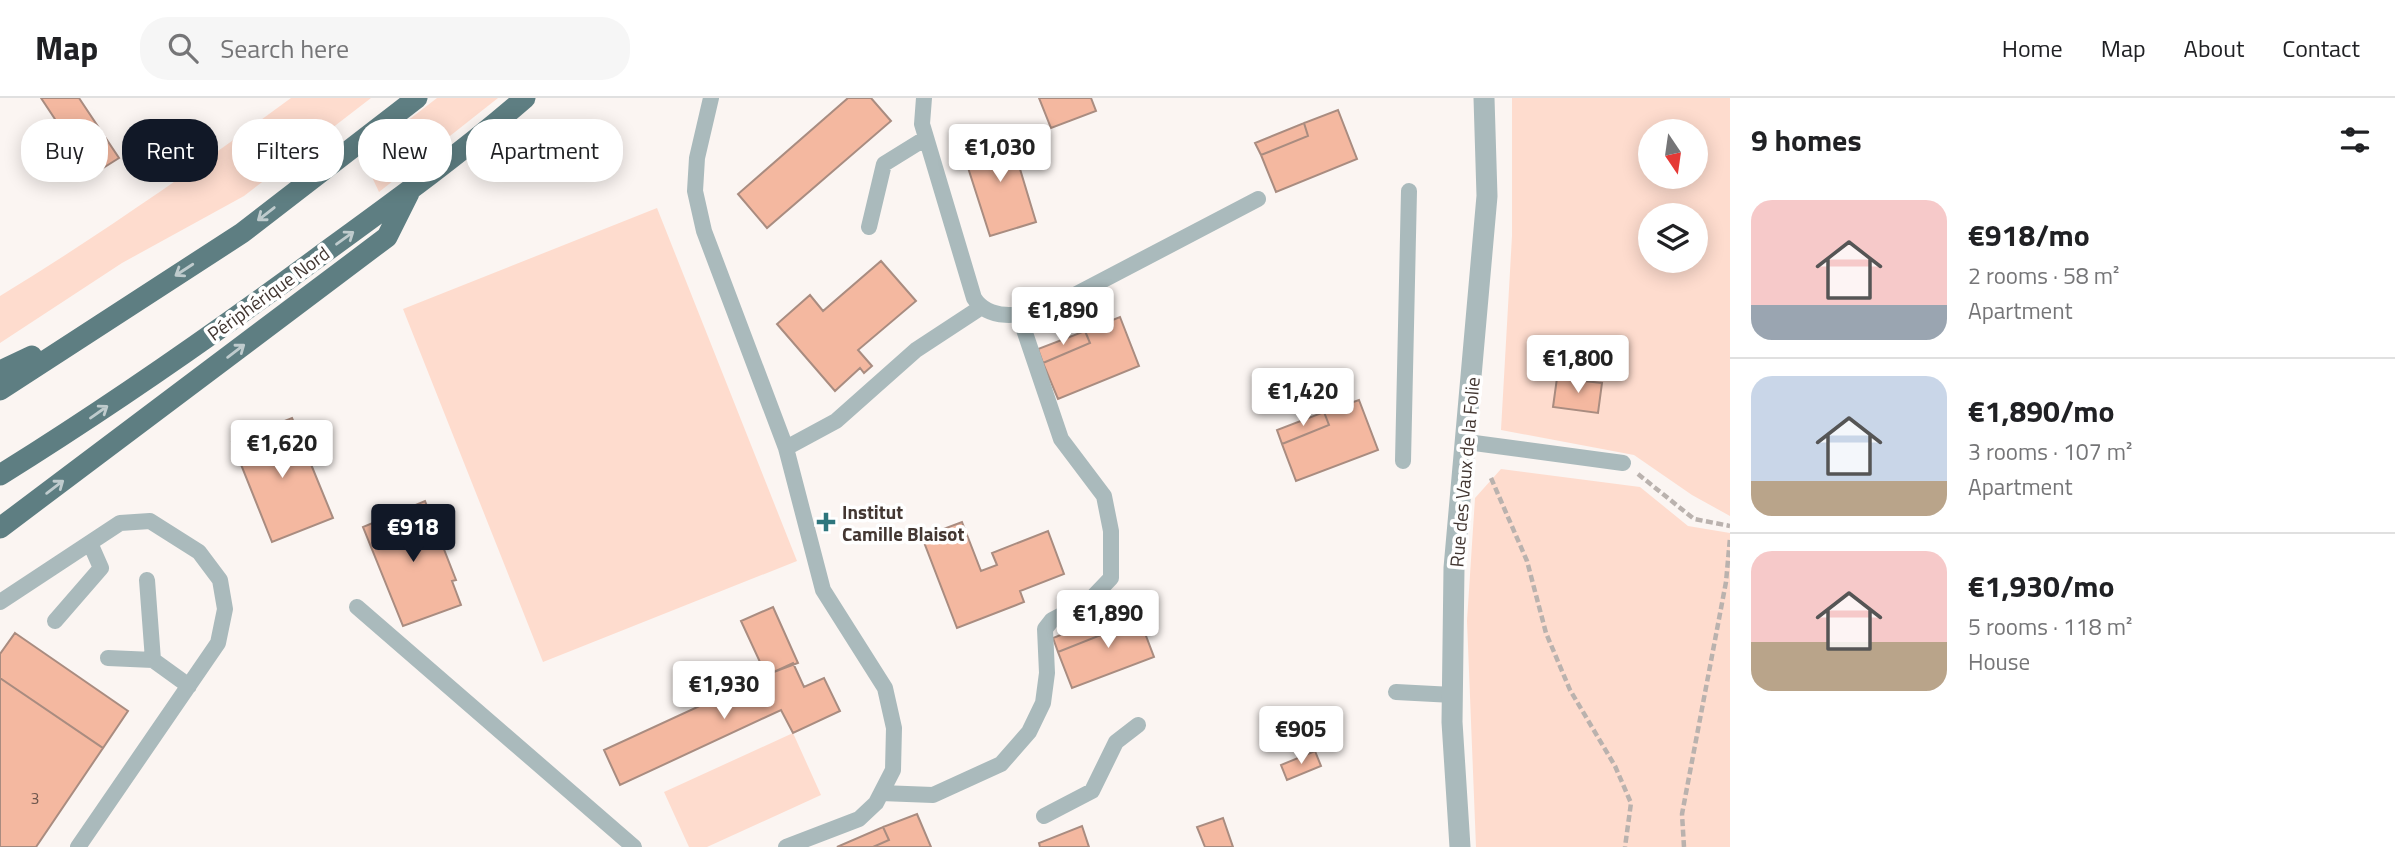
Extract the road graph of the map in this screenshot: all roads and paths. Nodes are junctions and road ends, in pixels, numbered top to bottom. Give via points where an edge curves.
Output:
1 (417, 98) edge
2 (525, 98) edge
3 (711, 98) edge
4 (924, 98) edge
5 (1484, 98) edge
6 (926, 138) junction
7 (411, 190) junction
8 (1409, 191) dead end
9 (1258, 199) dead end
10 (869, 227) dead end
11 (980, 308) junction
12 (1018, 315) junction
13 (110, 319) junction
14 (0, 371) edge
15 (0, 390) edge
16 (1467, 442) junction
17 (786, 448) junction
18 (1403, 461) dead end
19 (1623, 463) joint
20 (0, 475) edge
21 (1491, 478) dead end
22 (1730, 526) edge
23 (0, 528) edge
24 (1730, 538) edge
25 (90, 543) junction
26 (147, 580) dead end
27 (0, 602) edge
28 (357, 607) dead end
29 (55, 621) dead end
30 (108, 657) dead end
31 (153, 660) junction
32 (189, 686) junction
33 (1396, 692) dead end
34 (1452, 695) junction
35 (1138, 725) dead end
36 (881, 793) junction
37 (1044, 816) dead end
38 (78, 847) edge
39 (634, 847) edge
40 (786, 847) edge
41 (1460, 847) edge
42 (1625, 847) edge
43 (1684, 847) edge

1 -> 13 highway via 242,233
2 - 7 highway, Périphérique Nord
3 - 17 lane via 696,158 695,191 704,231
4 - 6 lane
5 - 16 street, Rue des Vaux de la Folie via 1487,196
6 - 10 lane via 884,164
6 - 11 lane
20 -> 7 highway, Périphérique Nord via 91,418
23 -> 7 highway via 387,237
8 - 18 lane
9 - 12 lane via 1046,310
11 - 12 lane
11 - 17 lane via 916,350 836,421
12 - 36 lane via 1061,439 1104,496 1111,531 1111,578 1090,600 1052,620 1045,629 1043,703 1029,732 1002,764 933,795
13 - 14 highway
13 - 15 highway
16 - 19 lane
16 - 34 street, Rue des Vaux de la Folie via 1454,568
17 - 36 lane via 823,590 885,688 894,728 893,770
19 - 22 path via 1694,519
21 - 42 path via 1527,561 1546,633 1565,679 1631,803
24 - 43 path via 1726,582 1682,814
25 - 27 lane
25 - 29 lane via 102,568
25 - 32 lane via 120,523 150,521 199,552 219,580 225,609 218,643
26 - 31 lane
28 - 39 lane
30 - 31 lane
31 - 32 lane
32 - 38 lane
33 - 34 lane
34 - 41 street, Rue des Vaux de la Folie
35 - 37 lane via 1116,742 1092,791
36 - 40 lane via 859,819

